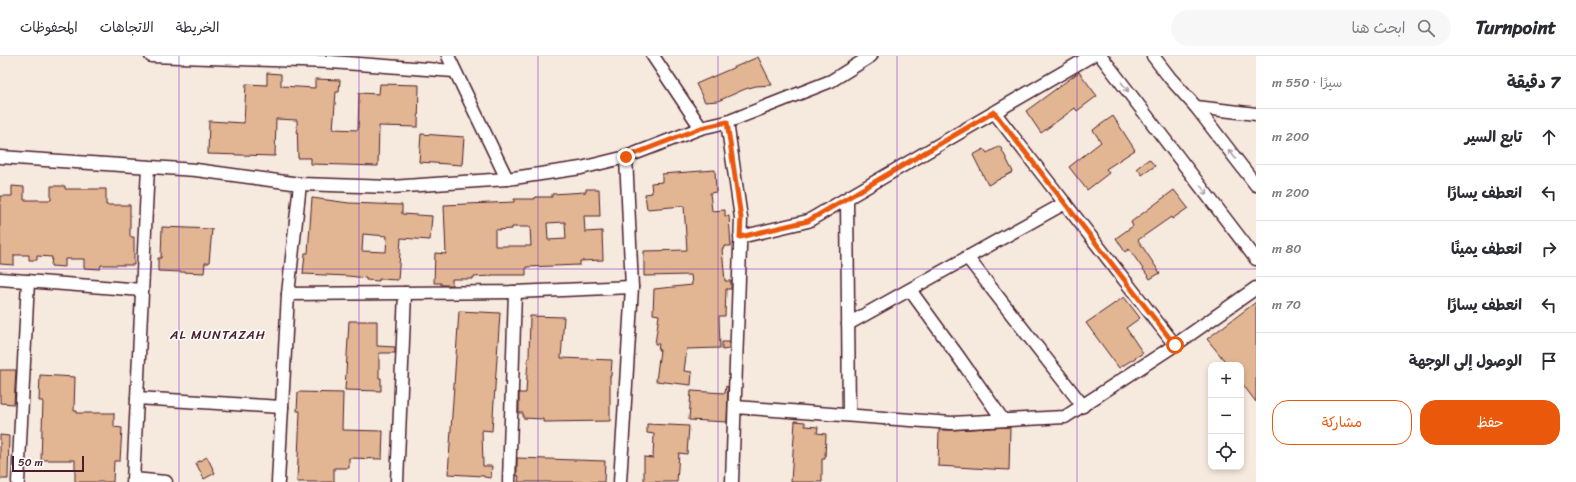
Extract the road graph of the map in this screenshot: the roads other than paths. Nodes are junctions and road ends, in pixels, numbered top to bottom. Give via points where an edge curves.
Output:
1 (151, 56) edge
2 (448, 56) edge
3 (653, 56) edge
4 (872, 56) edge
5 (1091, 56) edge
6 (1101, 56) edge
7 (1153, 56) edge
8 (330, 59) edge
9 (454, 72) junction
10 (1196, 107) junction
11 (994, 112) junction
12 (1256, 114) edge
13 (727, 122) junction
14 (701, 128) junction
15 (0, 157) edge
16 (626, 157) junction
17 (148, 167) junction
18 (506, 179) junction
19 (300, 184) junction
20 (1256, 185) edge
21 (847, 199) junction
22 (1064, 203) junction
23 (740, 237) junction
24 (967, 257) junction
25 (1256, 259) edge
26 (0, 279) edge
27 (28, 281) junction
28 (632, 287) junction
29 (1256, 288) edge
30 (142, 290) junction
31 (910, 290) junction
32 (515, 292) junction
33 (405, 293) junction
34 (288, 294) junction
35 (848, 324) junction
36 (1175, 345) junction
37 (137, 398) junction
38 (1083, 406) junction
39 (282, 407) junction
40 (735, 407) junction
41 (849, 415) junction
42 (1003, 420) junction
43 (133, 481) edge
44 (18, 482) edge
45 (166, 482) edge
46 (278, 482) edge
47 (397, 482) edge
48 (509, 482) edge
49 (620, 482) edge
50 (732, 482) edge

1 - 8 street
2 - 9 street
3 - 14 street
4 - 13 street via 831,81
5 - 11 street
6 -> 25 street
7 - 10 street
8 - 9 street
9 - 18 street
10 - 12 street
20 -> 10 street
11 - 21 street
11 - 22 street
13 - 14 street
13 - 23 street via 741,218
14 - 16 street
15 - 17 street
16 - 18 street via 581,168
16 - 28 street
17 - 19 street via 196,170
17 - 30 street
18 - 19 street via 391,187
19 - 34 street
21 - 23 street via 808,221
21 - 35 street
22 - 24 street
22 - 36 street
23 - 40 street
24 - 31 street
24 - 38 street
26 - 27 street
27 - 30 street
27 - 44 street
28 - 32 street
28 - 49 street
29 - 36 street
30 - 37 street
31 - 35 street
31 - 42 street
32 - 33 street
32 - 48 street
33 - 34 street
33 - 47 street
34 - 39 street
35 - 41 street
36 - 38 street
37 - 39 street
37 - 43 street
38 - 42 street via 1065,417
39 - 46 street
40 - 41 street
40 - 50 street
41 - 42 street via 951,423
43 - 45 street

